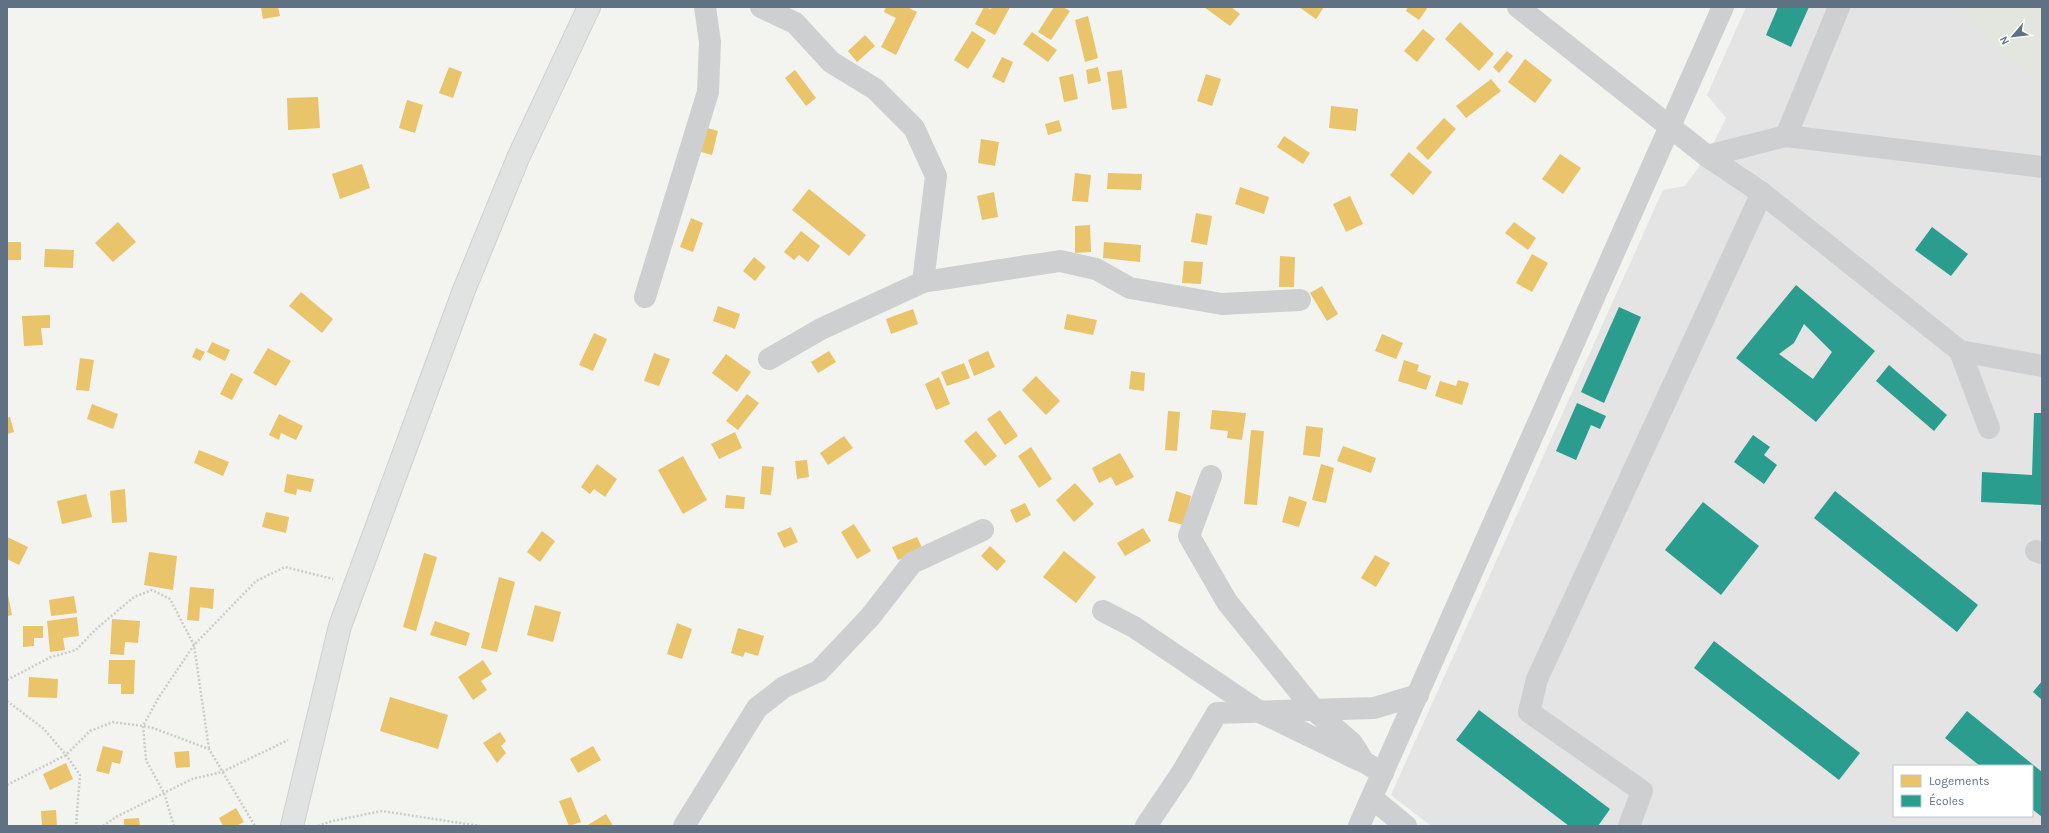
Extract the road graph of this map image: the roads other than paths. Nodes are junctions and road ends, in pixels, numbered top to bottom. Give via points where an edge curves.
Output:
1 (589, 7) edge
2 (705, 7) edge
3 (762, 7) edge
4 (1518, 7) edge
5 (1723, 7) edge
6 (1839, 7) edge
7 (1670, 127) junction
8 (1786, 136) junction
9 (1707, 156) junction
10 (2042, 166) edge
11 (1762, 193) junction
12 (923, 282) junction
13 (644, 297) dead end
14 (1300, 300) dead end
15 (1960, 351) junction
16 (769, 360) dead end
17 (2042, 366) edge
18 (1990, 428) dead end
19 (1212, 476) dead end
20 (983, 530) dead end
21 (1103, 611) dead end
22 (1418, 694) junction
23 (1314, 711) junction
24 (1260, 712) junction
25 (1364, 762) junction
26 (1383, 774) junction
27 (1372, 798) junction
28 (292, 826) edge
29 (684, 826) edge
30 (1146, 826) edge
31 (1358, 826) edge
32 (1406, 826) edge
33 (1629, 826) edge

1 - 28 main road via 518,158 464,290 355,584 340,626
2 - 13 street via 710,42 708,92
3 - 12 street via 795,22 831,62 875,89 914,128 936,176
4 - 7 street
5 - 7 street
6 - 8 street
7 - 9 street
7 - 22 street
8 - 9 street
8 - 10 street
9 - 11 street
11 - 15 street
11 - 33 street via 1537,679 1529,712 1642,791
12 - 14 street via 1060,261 1096,269 1130,288 1222,304
12 - 16 street via 821,329
15 - 17 street
15 - 18 street
19 - 23 street via 1189,536 1227,602
20 - 29 street via 912,562 870,617 819,671 784,687 757,708
21 - 24 street via 1134,627
22 - 23 street via 1374,708
22 - 26 street
23 - 24 street
23 - 25 street via 1352,743
24 - 25 street
24 - 30 street via 1217,713
25 - 26 street
26 - 27 street
27 - 31 street
27 - 32 street

